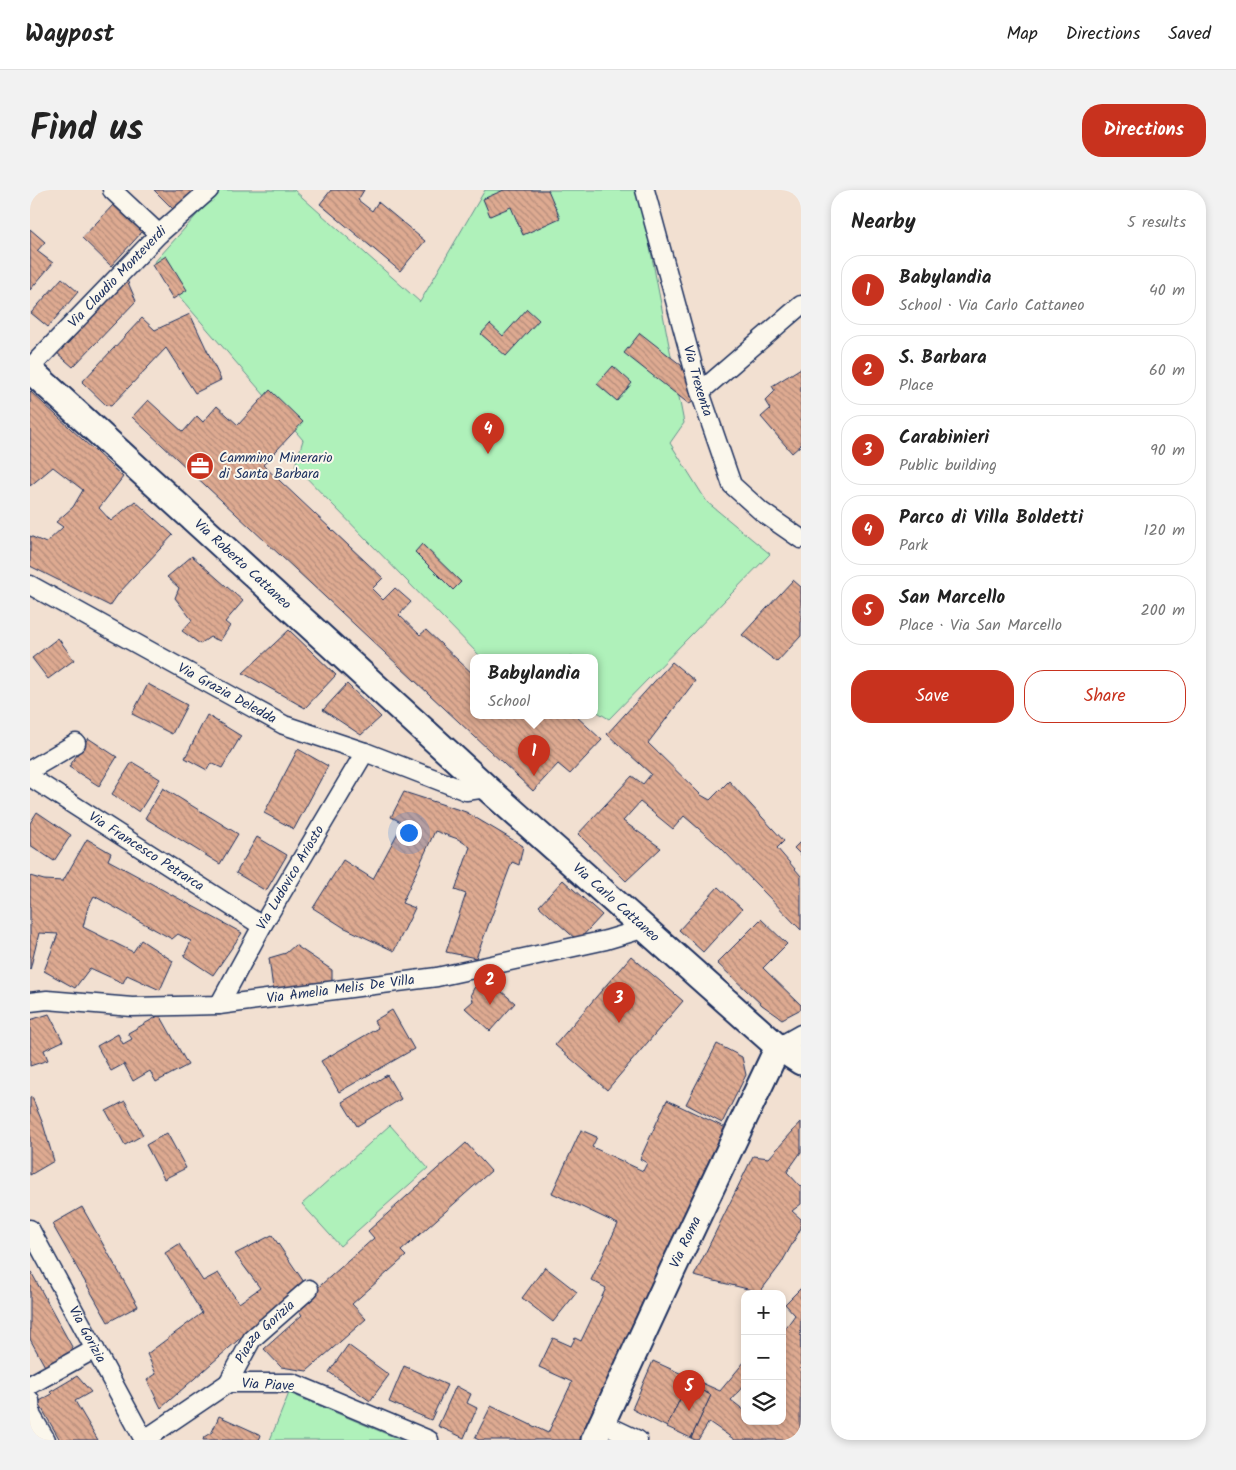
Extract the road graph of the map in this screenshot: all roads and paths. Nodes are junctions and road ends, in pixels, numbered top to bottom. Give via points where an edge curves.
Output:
1 (112, 190) edge
2 (209, 190) edge
3 (645, 190) edge
4 (159, 234) junction
5 (801, 305) edge
6 (30, 369) edge
7 (700, 392) junction
8 (801, 539) edge
9 (30, 585) edge
10 (76, 743) dead end
11 (365, 752) junction
12 (455, 757) junction
13 (30, 770) edge
14 (30, 777) edge
15 (435, 779) junction
16 (487, 788) junction
17 (262, 926) junction
18 (646, 928) junction
19 (30, 1002) edge
20 (219, 1005) junction
21 (801, 1034) edge
22 (778, 1047) junction
23 (801, 1062) edge
24 (30, 1229) edge
25 (309, 1288) dead end
26 (95, 1349) junction
27 (228, 1383) junction
28 (30, 1385) edge
29 (30, 1400) edge
30 (598, 1432) edge
31 (46, 1440) edge
32 (144, 1440) edge
33 (429, 1440) edge
34 (638, 1440) edge

1 - 4 street
2 - 4 street, Via Claudio Monteverdi
3 - 7 street, Via Trexenta
4 - 6 street, Via Claudio Monteverdi
5 - 7 street
6 - 12 main road, Via Roberto Cattaneo
7 - 8 street, Via Trexenta via 732,485 762,512
9 - 11 street, Via Grazia Deledda via 284,726
10 - 13 street
11 - 15 street, Via Grazia Deledda
11 - 17 street, Via Ludovico Ariosto
12 - 15 street
12 - 16 main road, Via Carlo Cattaneo
14 - 17 street, Via Francesco Petrarca
15 - 16 street, Via Grazia Deledda via 466,791
16 - 18 main road, Via Carlo Cattaneo
17 - 20 street, Via Ludovico Ariosto
18 - 20 street, Via Amelia Melis De Villa via 606,940 437,977
18 - 22 main road, Via Carlo Cattaneo
19 - 20 street, Via Amelia Melis De Villa via 47,1000 132,1007
21 - 22 street
22 - 23 main road, Via Carlo Cattaneo
22 - 30 main road, Via Roma
24 - 26 street, Via Gorizia
25 - 27 street, Piazza Gorizia via 252,1339
26 - 28 street
26 - 32 street, Via Gorizia
27 - 32 street, Via Piave
27 - 33 street, Via Piave via 293,1383
29 - 31 street via 32,1415
30 - 34 street

